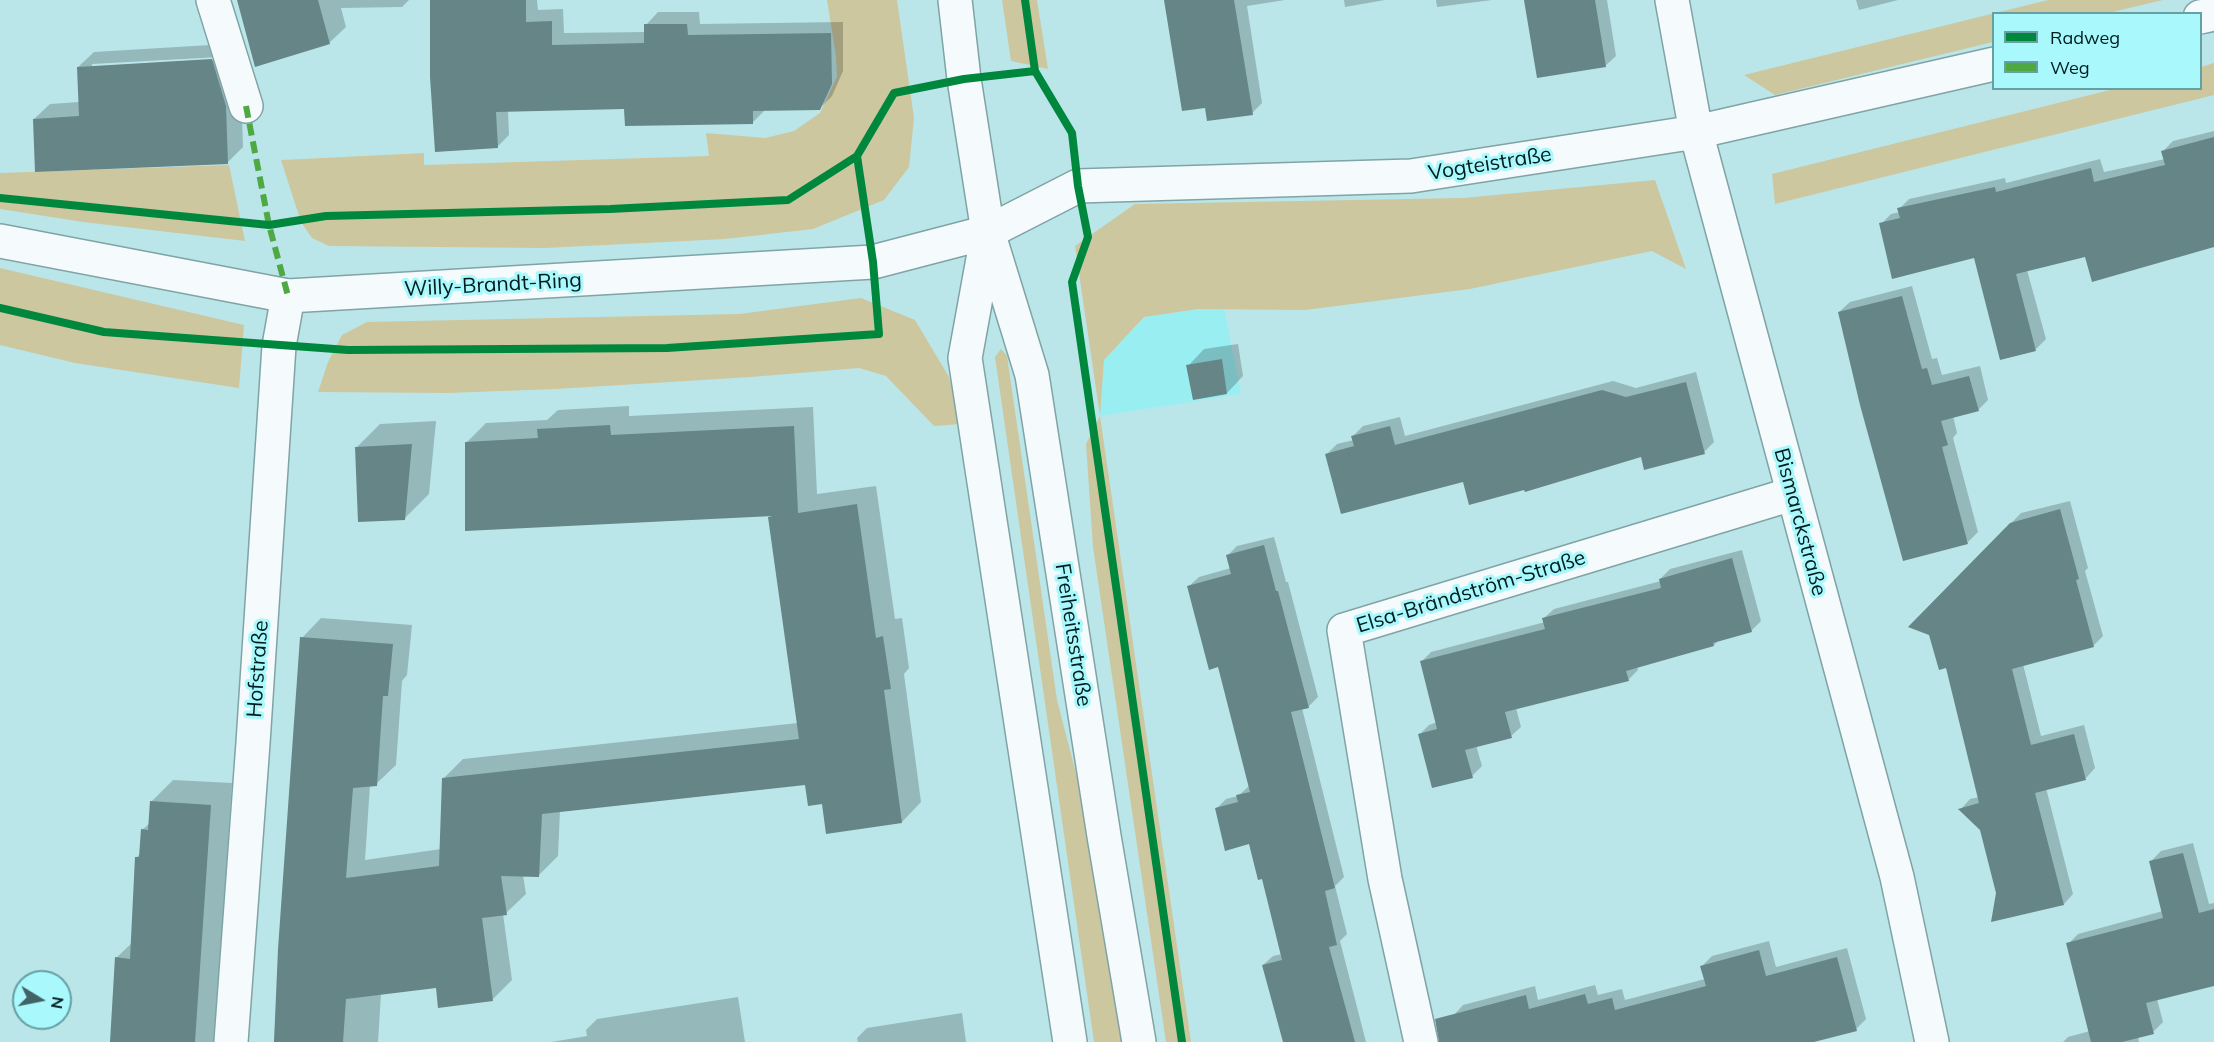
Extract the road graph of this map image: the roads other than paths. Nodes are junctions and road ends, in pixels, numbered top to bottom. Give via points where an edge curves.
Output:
1 (213, 0) edge
2 (955, 0) edge
3 (1672, 0) edge
4 (1992, 64) edge
5 (246, 106) dead end
6 (1696, 132) junction
7 (988, 232) junction
8 (0, 241) edge
9 (288, 296) junction
10 (1792, 494) junction
11 (231, 1042) edge
12 (1070, 1042) edge
13 (1139, 1042) edge
14 (1420, 1042) edge
15 (1932, 1042) edge

1 - 5 street
2 - 7 street, Freiheitsstraße
3 - 6 street, Bismarckstraße
4 - 6 street, Vogteistraße
6 - 7 street, Vogteistraße via 1411,176 1078,186
6 - 10 street, Bismarckstraße
7 - 9 street, Willy-Brandt-Ring via 873,262
7 - 12 street, Freiheitsstraße via 965,358
7 - 13 street, Freiheitsstraße via 1032,375
8 - 9 street, Willy-Brandt-Ring
9 - 11 street, Hofstraße via 279,346
10 - 14 street, Elsa-Brändström-Straße via 1344,630 1385,879
10 - 15 street, Bismarckstraße via 1897,877

